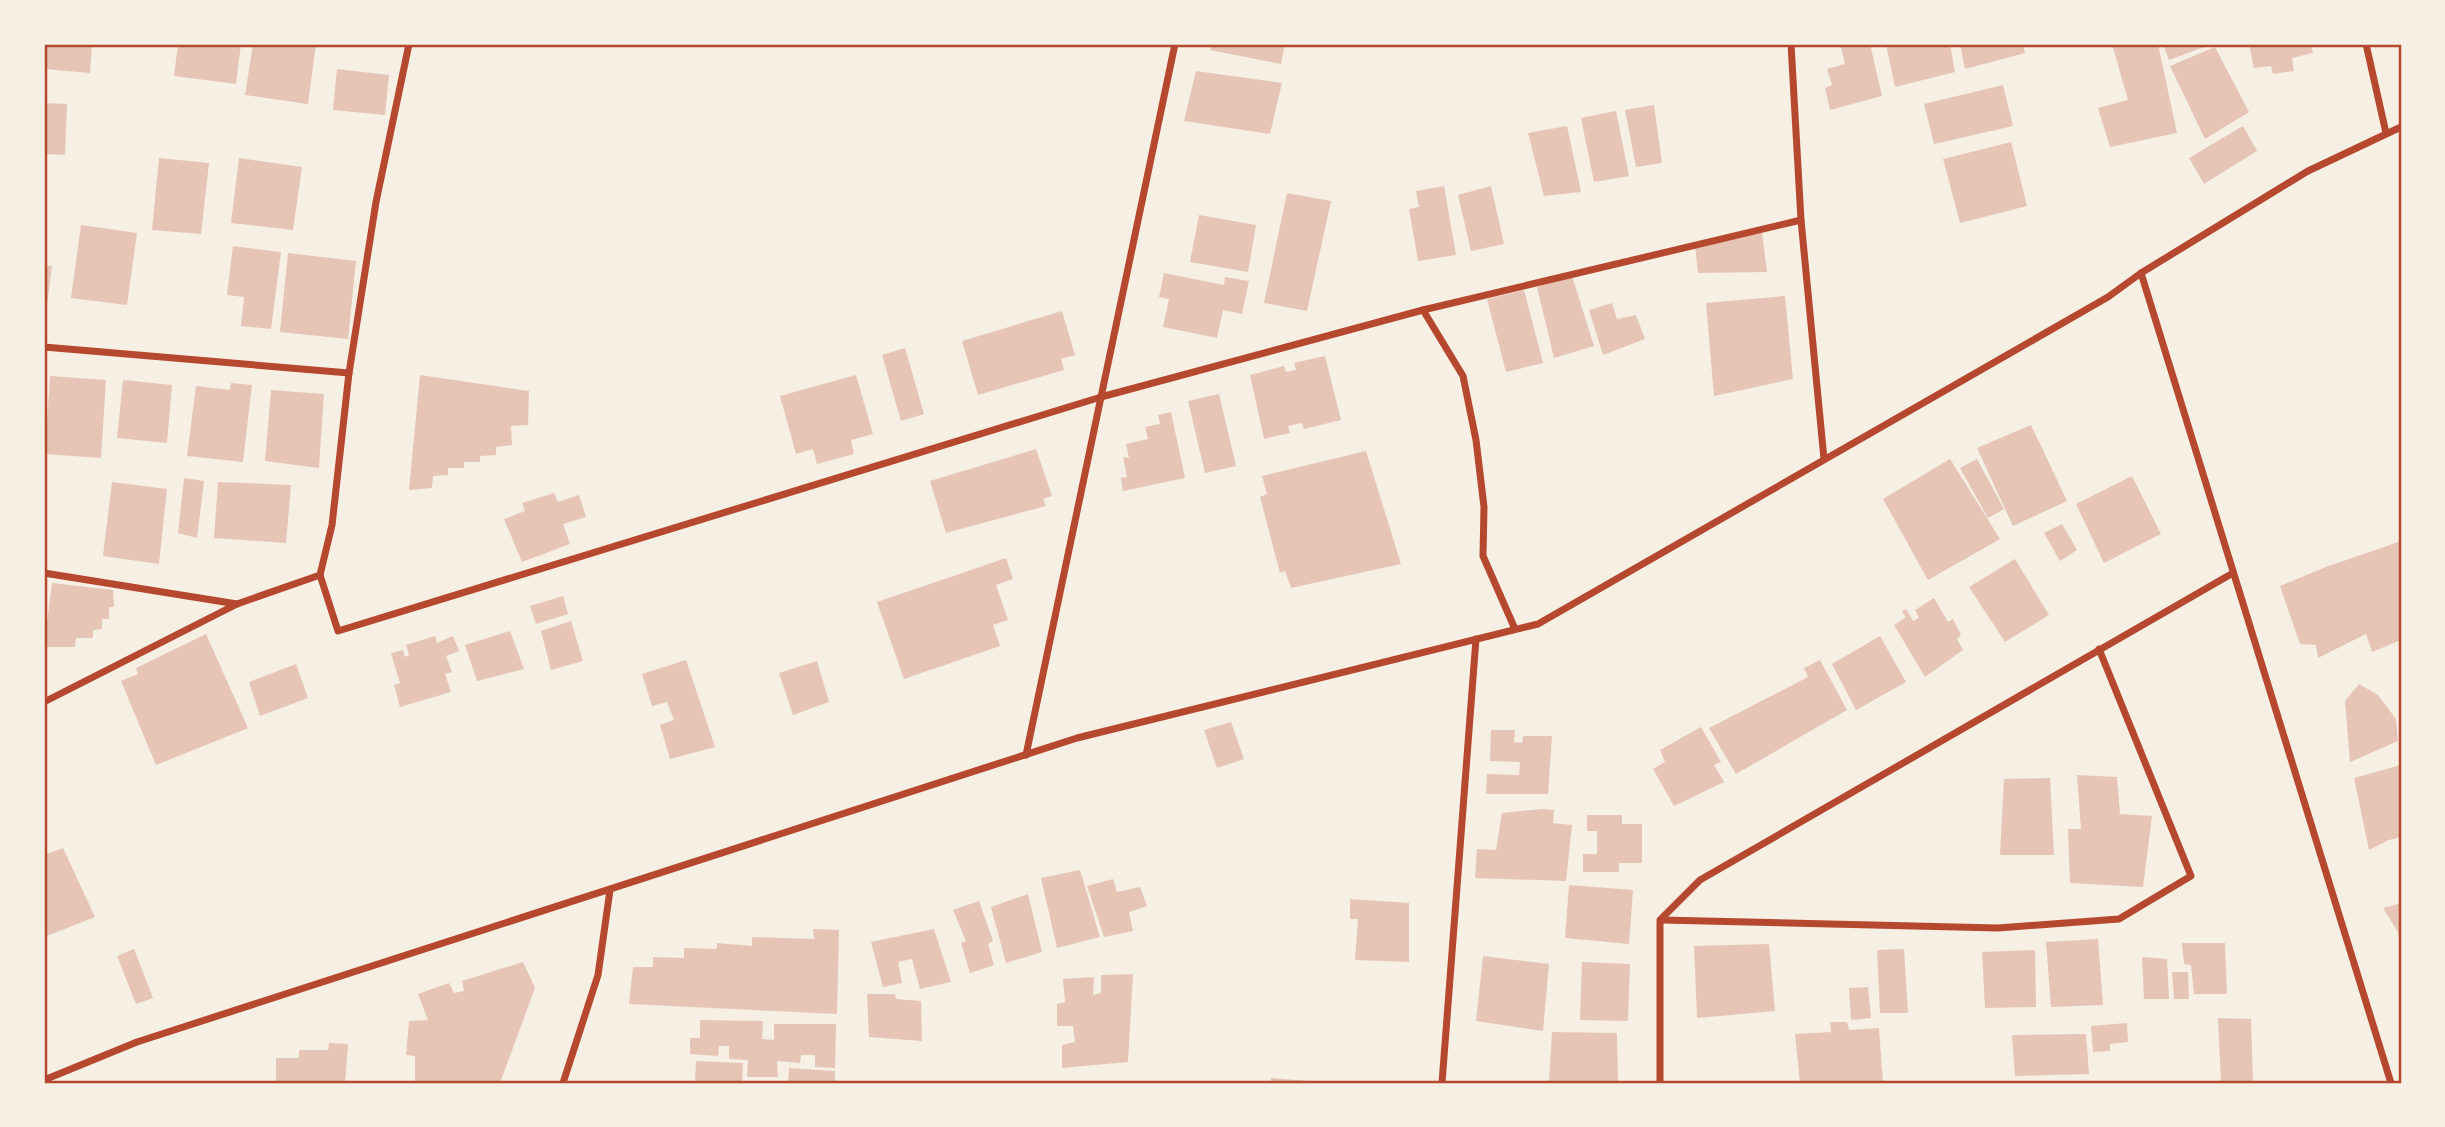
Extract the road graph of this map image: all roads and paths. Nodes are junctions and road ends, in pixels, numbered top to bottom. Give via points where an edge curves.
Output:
1 (409, 44) edge
2 (1175, 44) edge
3 (1791, 44) edge
4 (2366, 44) edge
5 (2401, 127) edge
6 (2386, 133) junction
7 (1801, 220) junction
8 (2141, 273) junction
9 (1423, 310) junction
10 (44, 347) edge
11 (349, 373) junction
12 (1101, 397) junction
13 (1824, 459) junction
14 (44, 573) edge
15 (2233, 573) junction
16 (320, 575) junction
17 (237, 604) junction
18 (1516, 629) junction
19 (1476, 639) junction
20 (2099, 649) junction
21 (44, 702) edge
22 (1026, 755) junction
23 (610, 890) junction
24 (1660, 920) junction
25 (44, 1080) edge
26 (564, 1083) edge
27 (1442, 1083) edge
28 (1660, 1083) edge
29 (2391, 1083) edge

1 - 11 street via 376,202
2 - 12 street
3 - 7 street
4 - 6 street
5 - 6 street
6 - 8 street via 2308,171
7 - 9 street
7 - 13 street
8 - 13 street via 2108,297
8 - 15 street
9 - 12 street
9 - 18 street via 1463,376 1484,507 1483,556
10 - 11 street
11 - 16 street via 332,525
12 - 16 street via 338,631
12 - 22 street
13 - 18 street via 1538,624
14 - 17 street
15 - 20 street
15 - 29 street
16 - 17 street
17 - 21 street
18 - 19 street
19 - 22 street via 1077,737
19 - 27 street
20 - 24 street via 1700,880
20 - 24 street via 2191,876 2119,919 1998,928
22 - 23 street
23 - 25 street via 137,1042
23 - 26 street via 598,975
24 - 28 street

